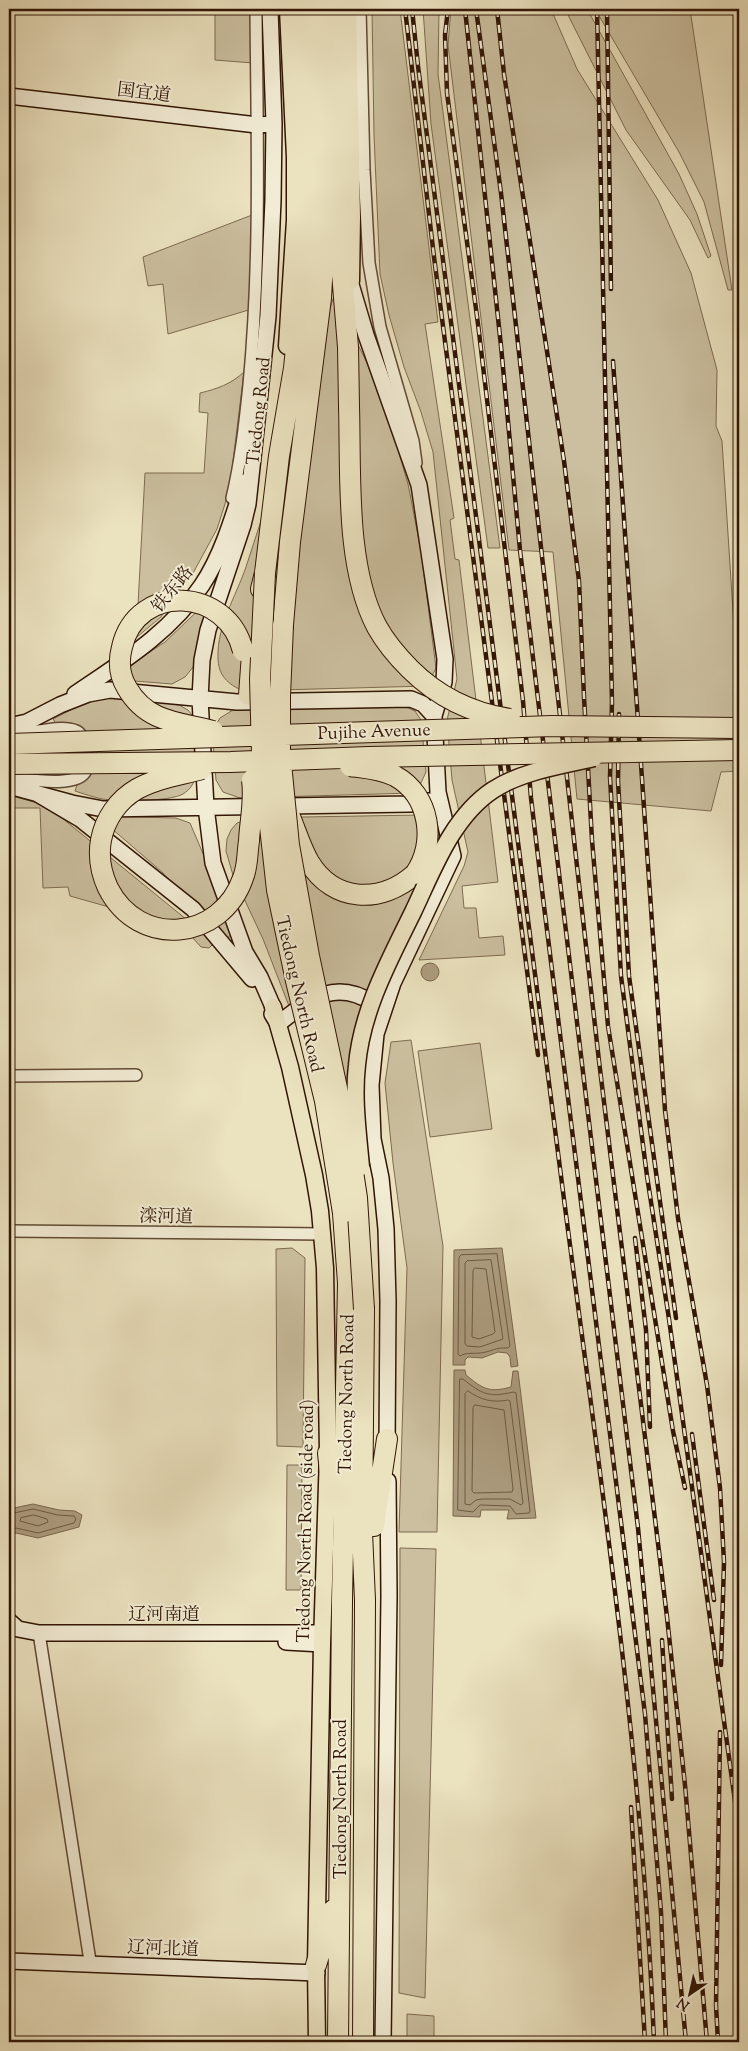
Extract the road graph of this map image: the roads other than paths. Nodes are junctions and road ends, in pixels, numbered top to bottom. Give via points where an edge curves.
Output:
1 (256, 9) edge
2 (270, 9) edge
3 (288, 9) edge
4 (303, 9) edge
5 (320, 9) edge
6 (335, 9) edge
7 (348, 9) edge
8 (360, 9) edge
9 (9, 96) edge
10 (274, 124) junction
11 (257, 125) junction
12 (340, 248) junction
13 (351, 282) junction
14 (348, 347) junction
15 (254, 450) junction
16 (279, 456) junction
17 (419, 485) junction
18 (224, 542) junction
19 (265, 573) junction
20 (249, 695) junction
21 (200, 699) junction
22 (60, 705) junction
23 (434, 716) junction
24 (552, 726) junction
25 (9, 727) edge
26 (739, 728) edge
27 (237, 737) junction
28 (9, 744) edge
29 (739, 750) edge
30 (624, 751) junction
31 (271, 754) junction
32 (306, 760) junction
33 (231, 762) junction
34 (9, 764) edge
35 (9, 778) edge
36 (9, 786) edge
37 (438, 792) junction
38 (36, 793) junction
39 (254, 795) junction
40 (206, 807) junction
41 (287, 808) junction
42 (276, 890) junction
43 (273, 1007) joint
44 (278, 1024) junction
45 (380, 1024) junction
46 (136, 1075) dead end
47 (9, 1076) edge
48 (9, 1231) edge
49 (322, 1234) junction
50 (364, 1309) junction
51 (387, 1439) junction
52 (328, 1453) junction
53 (365, 1600) junction
54 (342, 1601) junction
55 (9, 1621) edge
56 (9, 1632) edge
57 (39, 1636) junction
58 (322, 1638) junction
59 (340, 1887) junction
60 (9, 1959) edge
61 (90, 1960) junction
62 (316, 1969) junction
63 (317, 2042) edge
64 (338, 2042) edge
65 (363, 2042) edge
66 (382, 2042) edge

1 - 11 street, Tiedong Road
2 - 10 street, Tiedong Road
3 - 16 main road via 295,220
4 - 16 highway, Tiedong Road via 307,203 295,358
5 - 31 highway, bridge via 324,144 321,298 286,575 280,696
6 - 12 highway
7 - 13 main road
8 - 17 street via 369,263 380,327 413,441
9 - 11 street, 国宜道
10 - 11 street, 国宜道
10 - 15 street, Tiedong Road via 271,267
11 - 18 street, Tiedong Road via 254,323 238,473
12 - 13 street
12 - 14 highway
13 - 14 main road
13 - 17 street via 378,371
14 - 24 highway, bridge via 353,532 356,564 373,619 395,654 424,682 456,703 486,715
15 - 18 street, 铁东路
15 - 21 street, Tiedong Road via 243,525 208,630 202,660
16 - 19 highway, Tiedong Road
17 - 23 street via 444,659 444,682
18 - 22 street, 铁东路 via 203,584 162,631
19 - 20 highway, bridge via 254,626
19 - 31 highway, Tiedong Road, bridge via 260,680
20 - 27 highway, bridge via 241,641 229,622 206,605 178,600 156,605 127,633 120,670 125,685 139,705 157,716
20 - 39 highway, bridge via 248,728
21 - 22 street, Pujihe Avenue via 110,690
21 - 23 street, Pujihe Avenue via 237,702 411,699 423,704
21 - 40 street, Tiedong Road
22 - 25 street, Pujihe Avenue via 27,722
23 - 37 street
24 - 26 highway, Pujihe Avenue, bridge
24 - 27 highway, Pujihe Avenue, bridge
25 - 35 street via 36,731 74,730 80,733 88,758 82,775 66,781
27 - 28 highway, Pujihe Avenue, bridge
29 - 30 highway, Pujihe Avenue, bridge
30 - 32 highway, Pujihe Avenue, bridge
30 - 50 main road, bridge via 522,776 474,805 456,828 439,859 389,961 373,996 357,1065 357,1120 369,1238
31 - 41 highway, Tiedong North Road, bridge
31 - 42 highway, Tiedong North Road, bridge
32 - 33 highway, Pujihe Avenue, bridge
32 - 41 highway, bridge via 381,771 406,784 419,800 426,818 428,836 423,860 409,878 387,892 369,896 341,890 326,882 310,863
33 - 34 highway, Pujihe Avenue, bridge
33 - 39 highway, bridge via 152,782 130,794 114,810 104,827 99,852 103,876 114,899 134,919 162,929 187,928 218,914 235,895 245,873
36 - 38 street
37 - 40 street via 433,799 422,803
37 - 45 street via 453,856 393,983
38 - 40 street via 103,809
38 - 44 street via 80,819 193,909 254,981
39 - 42 highway, bridge via 264,857
40 - 43 street, Tiedong North Road via 213,863 245,952
41 - 50 highway, Tiedong North Road, bridge via 292,869 349,1145
42 - 54 highway, Tiedong North Road, bridge via 325,1101 344,1213 348,1283
43 - 44 main road, Tiedong North Road (side road)
44 - 45 street via 314,996 337,992 359,994 373,1003
44 - 49 main road, Tiedong North Road (side road) via 314,1175
45 - 51 street via 370,1085 373,1139 386,1229
46 - 47 street
48 - 49 street, 滦河道
49 - 52 main road, Tiedong North Road (side road)
50 - 53 highway, Tiedong North Road via 362,1532
51 - 53 highway
51 - 66 street via 389,1616
52 - 54 highway
52 - 58 main road, Tiedong North Road (side road)
53 - 65 highway, Tiedong North Road
54 - 59 highway, Tiedong North Road
55 - 57 street, 辽河南道 via 18,1629
56 - 57 street, 辽河南道 via 18,1638
57 - 58 street, 辽河南道
57 - 61 street
58 - 62 main road, Tiedong North Road (side road)
59 - 62 highway
59 - 64 highway, Tiedong North Road
60 - 61 street, 辽河北道
60 - 62 street, 辽河北道
61 - 62 street, 辽河北道
62 - 63 main road, Tiedong North Road (side road)

